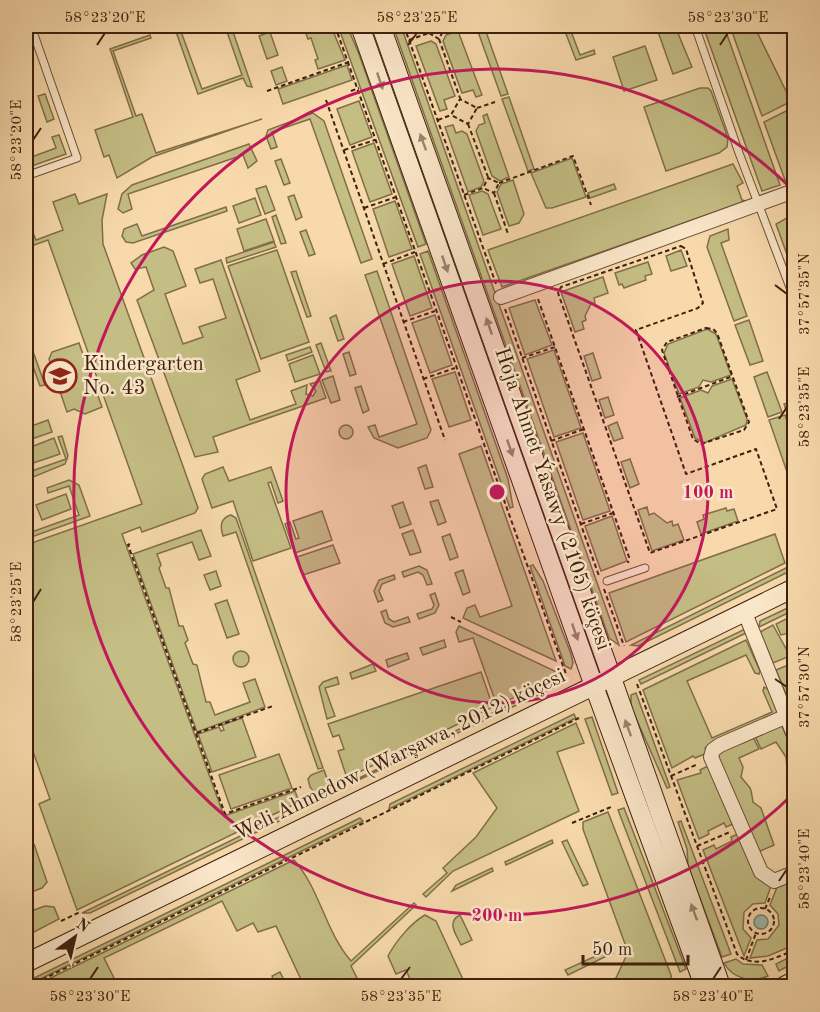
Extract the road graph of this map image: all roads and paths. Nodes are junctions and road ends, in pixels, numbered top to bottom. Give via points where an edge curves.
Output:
1 (31, 26) edge
2 (334, 26) edge
3 (360, 26) edge
4 (381, 26) edge
5 (404, 26) edge
6 (433, 26) edge
7 (438, 26) edge
8 (454, 26) edge
9 (695, 26) edge
10 (444, 29) junction
11 (429, 33) junction
12 (439, 39) junction
13 (409, 40) junction
14 (349, 62) junction
15 (358, 88) junction
16 (267, 91) dead end
17 (351, 91) dead end
18 (460, 99) junction
19 (326, 100) dead end
20 (495, 102) dead end
21 (477, 108) junction
22 (451, 115) junction
23 (438, 120) junction
24 (468, 124) junction
25 (376, 139) junction
26 (344, 150) junction
27 (26, 176) edge
28 (488, 178) junction
29 (499, 183) junction
30 (483, 188) junction
31 (795, 191) edge
32 (494, 193) junction
33 (464, 195) junction
34 (396, 197) junction
35 (591, 205) dead end
36 (760, 205) junction
37 (364, 208) junction
38 (508, 234) dead end
39 (415, 252) junction
40 (383, 264) junction
41 (501, 297) junction
42 (531, 297) dead end
43 (795, 298) edge
44 (436, 310) junction
45 (403, 322) junction
46 (555, 347) junction
47 (522, 358) junction
48 (456, 368) junction
49 (733, 376) junction
50 (423, 379) junction
51 (677, 397) junction
52 (584, 429) junction
53 (445, 440) dead end
54 (551, 441) junction
55 (614, 513) junction
56 (581, 524) junction
57 (130, 544) dead end
58 (650, 553) joint
59 (624, 566) dead end
60 (645, 568) dead end
61 (607, 571) dead end
62 (598, 574) junction
63 (607, 582) dead end
64 (795, 588) edge
65 (745, 613) junction
66 (451, 617) dead end
67 (461, 622) dead end
68 (624, 646) dead end
69 (566, 674) dead end
70 (611, 678) junction
71 (637, 684) dead end
72 (594, 686) junction
73 (273, 706) dead end
74 (787, 716) junction
75 (579, 718) dead end
76 (196, 733) junction
77 (795, 735) edge
78 (711, 760) junction
79 (670, 776) junction
80 (349, 780) dead end
81 (301, 787) dead end
82 (332, 789) dead end
83 (316, 796) dead end
84 (299, 805) dead end
85 (611, 807) dead end
86 (572, 823) dead end
87 (741, 827) junction
88 (697, 846) junction
89 (795, 873) edge
90 (80, 912) dead end
91 (26, 917) edge
92 (62, 921) dead end
93 (756, 933) junction
94 (33, 935) dead end
95 (795, 950) edge
96 (746, 960) junction
97 (26, 963) edge
98 (795, 981) edge
99 (29, 987) edge
100 (704, 987) edge
101 (721, 987) edge
102 (784, 987) edge

1 - 27 lane via 77,158
2 - 14 path
3 -> 72 main road, Hoja Ahmet Ýasawy (2105) köçesi
70 -> 4 main road, Hoja Ahmet Ýasawy (2105) köçesi
5 - 13 path
6 - 11 path
7 - 10 path
8 - 10 path
9 - 36 lane
10 - 12 path
11 - 12 path
11 - 13 path
12 - 18 path
13 - 23 path
14 - 15 path
14 - 16 path
15 - 17 path
15 - 25 path
18 - 21 path
18 - 22 path
19 - 26 path
20 - 21 path
21 - 24 path
22 - 23 path
22 - 24 path
23 - 33 path
24 - 28 path
25 - 26 path
25 - 34 path
26 - 37 path
28 - 29 path
28 - 30 path
29 - 32 path
29 - 35 path via 573,156
30 - 32 path
30 - 33 path
31 - 36 street
32 - 38 path
33 - 41 path
34 - 37 path
34 - 39 path
36 - 41 street
36 - 43 lane
37 - 40 path
39 - 40 path
39 - 44 path
40 - 45 path
41 - 47 path
42 - 46 path via 539,301
44 - 45 path
44 - 48 path
45 - 50 path
46 - 47 path
46 - 52 path
47 - 54 path
48 - 50 path
48 - 69 path
49 - 51 path
49 - 51 path via 749,419 744,430 698,443
49 - 51 path via 713,329 667,342 662,353
50 - 53 path
52 - 54 path
52 - 55 path
54 - 56 path
55 - 56 path
55 - 59 path via 629,557
56 - 62 path
57 - 76 path
58 - 58 path via 558,293 561,287 681,246 686,249 703,303 698,309 636,330 686,474 756,449 777,509
60 - 63 lane
61 - 62 path
62 - 68 path
64 - 65 main road, Weli Ahmedow (Warşawa, 2012) köçesi
65 - 70 main road, Weli Ahmedow (Warşawa, 2012) köçesi
65 - 74 street
66 - 67 path
70 - 72 main road, Weli Ahmedow (Warşawa, 2012) köçesi
101 -> 70 main road, Hoja Ahmet Ýasawy (2105) köçesi
71 - 79 path
72 - 97 main road, Weli Ahmedow (Warşawa, 2012) köçesi
72 - 100 main road, Hoja Ahmet Ýasawy (2105) köçesi
73 - 76 path
74 - 77 street
74 - 78 street via 715,748
75 - 99 path
76 - 81 path via 225,814
78 - 79 path
78 - 87 street
79 - 88 path
80 - 82 path
83 - 84 path
85 - 86 path
87 - 88 path
87 - 89 street via 765,876 777,881
88 - 96 path via 736,952
90 - 92 path
91 - 94 path
93 - 93 path via 750,928 749,917 757,909 765,909 773,918 773,926 768,932
93 - 96 path
95 - 96 path via 772,960
98 - 102 main road

